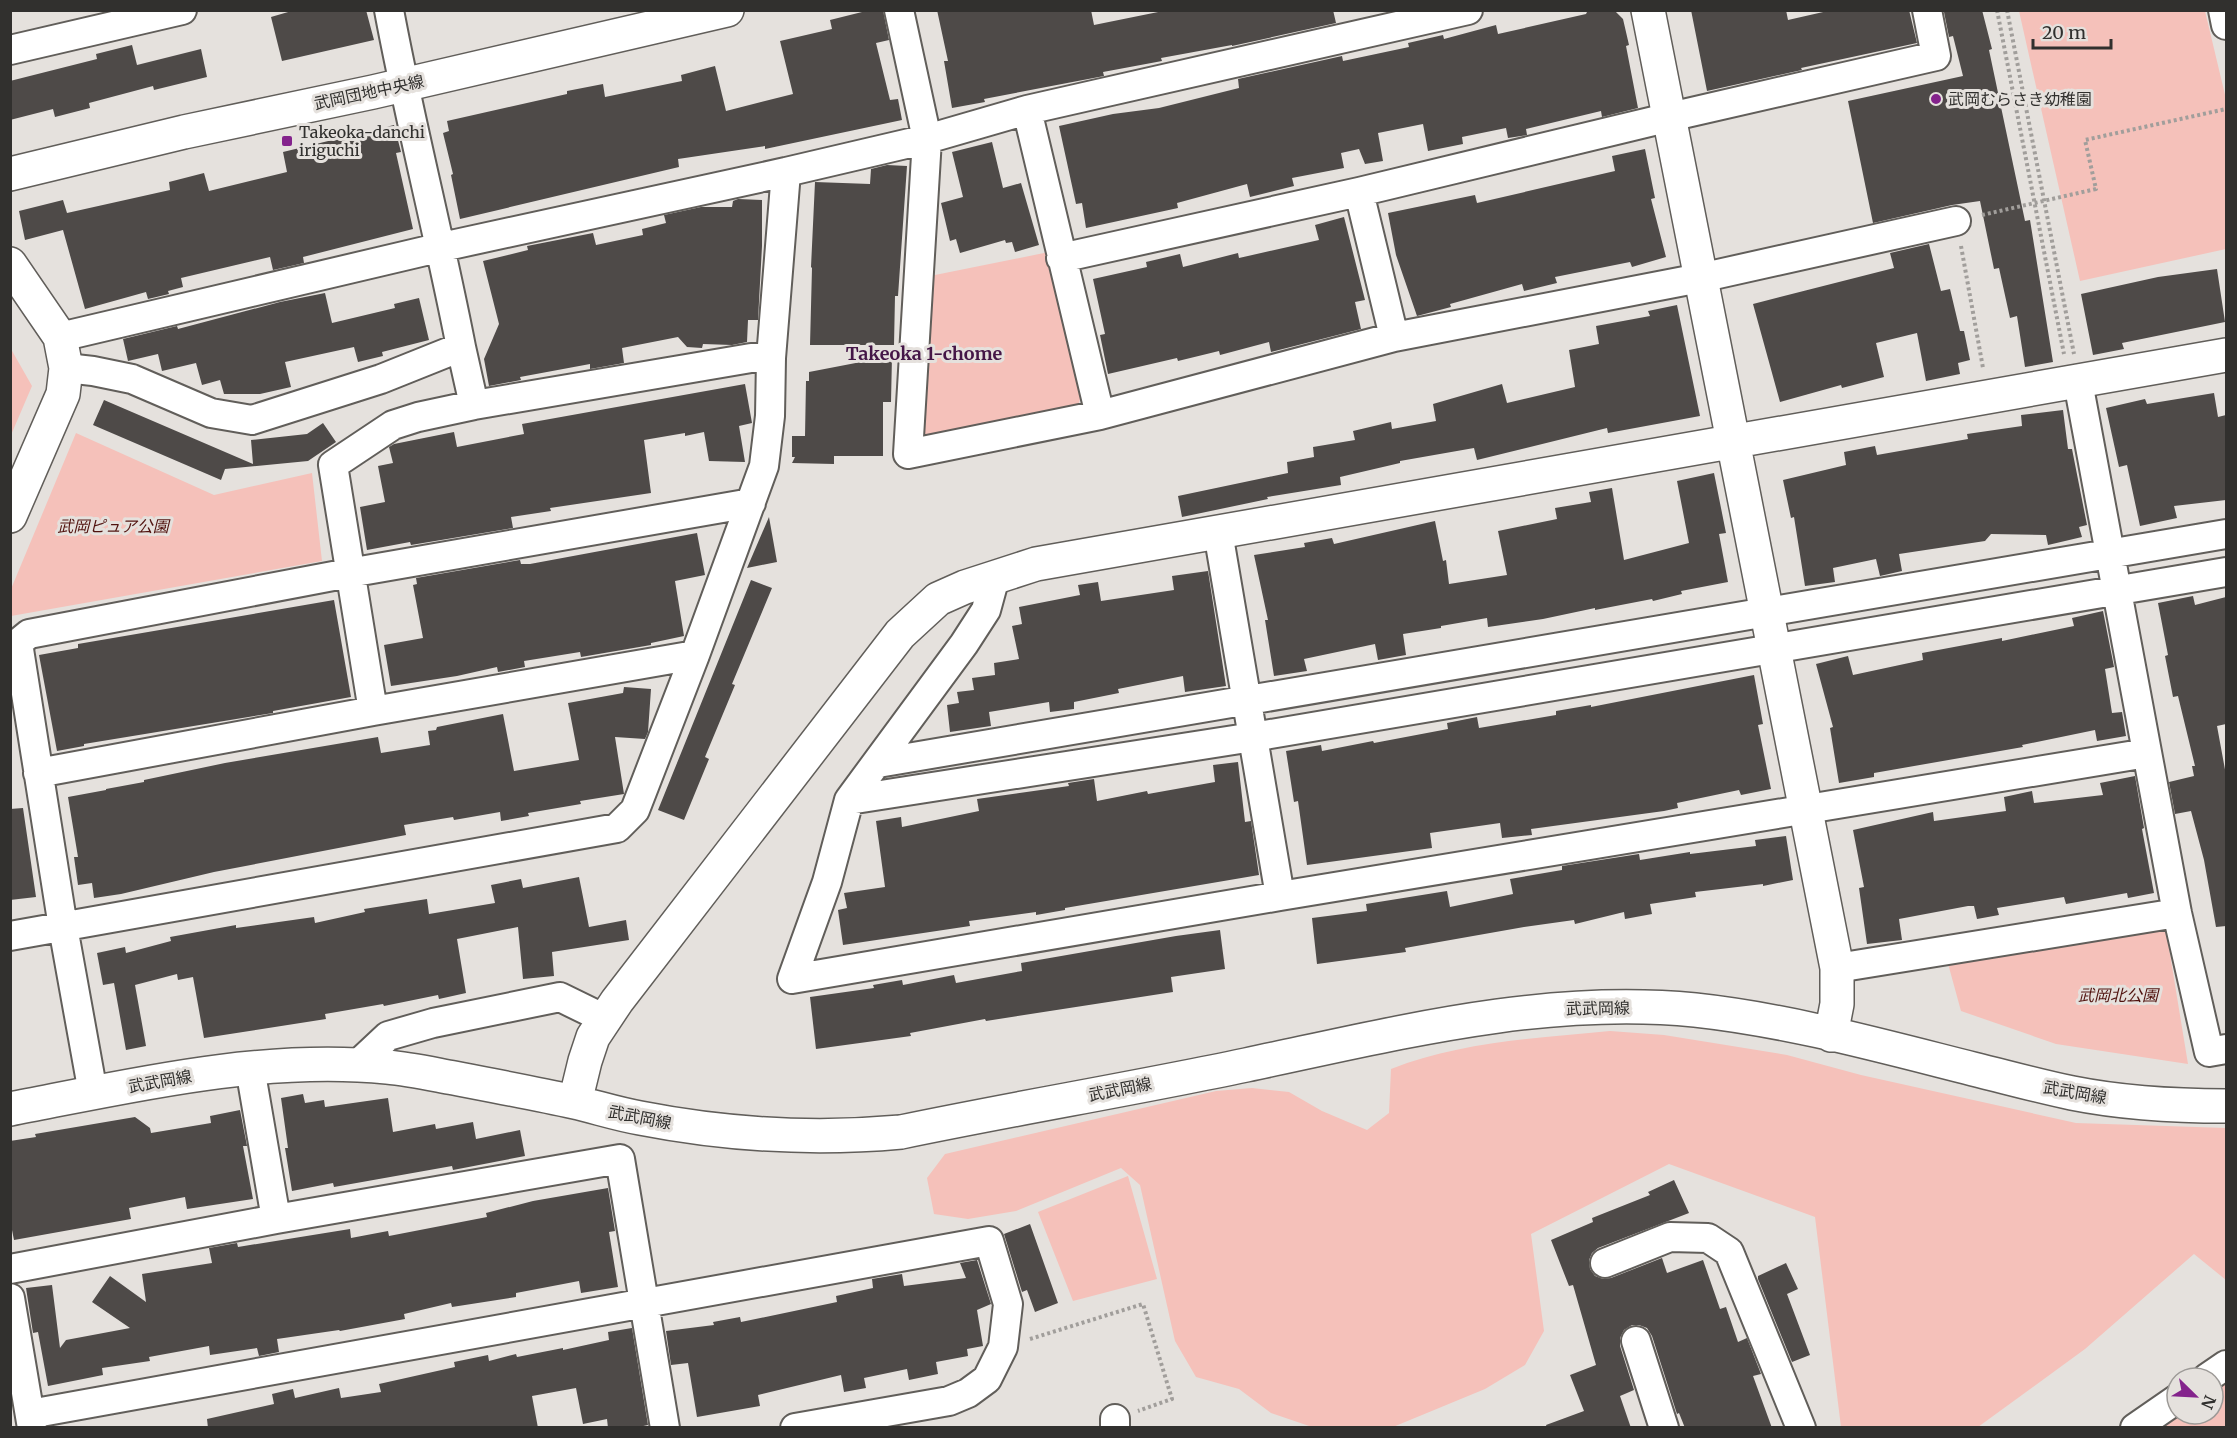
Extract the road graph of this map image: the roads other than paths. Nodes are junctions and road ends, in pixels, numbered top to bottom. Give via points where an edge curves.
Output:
1 (182, 10) edge
2 (389, 10) edge
3 (727, 10) edge
4 (899, 10) edge
5 (1468, 10) edge
6 (1648, 10) edge
7 (1927, 10) edge
8 (2223, 10) edge
9 (2226, 25) edge
10 (10, 50) edge
11 (403, 85) junction
12 (1027, 110) junction
13 (1668, 117) junction
14 (927, 139) junction
15 (786, 172) junction
16 (10, 174) edge
17 (1359, 192) junction
18 (1956, 221) road end
19 (442, 247) junction
20 (1061, 258) junction
21 (10, 264) edge
22 (1700, 278) junction
23 (60, 337) junction
24 (1394, 337) junction
25 (461, 347) junction
26 (2226, 355) edge
27 (771, 358) junction
28 (2073, 367) junction
29 (66, 368) junction
30 (474, 405) junction
31 (1100, 415) junction
32 (1733, 442) junction
33 (751, 503) junction
34 (10, 516) edge
35 (1218, 532) junction
36 (2226, 534) edge
37 (2110, 555) junction
38 (2226, 572) edge
39 (349, 573) junction
40 (995, 577) junction
41 (2117, 589) junction
42 (1767, 611) junction
43 (1774, 648) junction
44 (695, 655) junction
45 (1246, 701) junction
46 (373, 711) junction
47 (1253, 737) junction
48 (2147, 753) junction
49 (878, 763) junction
50 (38, 773) junction
51 (849, 800) junction
52 (1805, 809) junction
53 (1280, 896) junction
54 (2177, 913) junction
55 (63, 927) junction
56 (10, 936) edge
57 (1837, 969) junction
58 (605, 1019) junction
59 (1846, 1038) junction
60 (2226, 1048) edge
61 (357, 1065) junction
62 (250, 1068) junction
63 (93, 1093) junction
64 (575, 1102) junction
65 (2226, 1106) edge
66 (10, 1109) edge
67 (276, 1219) junction
68 (1605, 1263) dead end
69 (10, 1269) edge
70 (10, 1298) edge
71 (644, 1304) junction
72 (1636, 1341) dead end
73 (2165, 1407) edge
74 (31, 1421) edge
75 (665, 1428) edge
76 (795, 1428) edge
77 (1664, 1428) edge
78 (1801, 1428) edge
79 (2135, 1428) edge

1 - 10 street
2 - 11 street
3 - 11 street, 武岡団地中央線
4 - 14 street
5 - 12 street
6 - 13 street
7 - 13 street via 1936,56
8 - 9 street
11 - 16 street, 武岡団地中央線
11 - 19 street
12 - 14 street
12 - 20 street
13 - 17 street
13 - 22 street
14 - 15 street
14 - 31 street via 908,454
15 - 19 street
15 - 27 street
17 - 20 street
17 - 24 street
18 - 22 street
19 - 23 street
19 - 25 street
20 - 31 street
21 - 23 street
22 - 24 street
22 - 32 street
23 - 29 street
24 - 31 street
25 - 29 street via 381,379 252,420 212,413 132,379
25 - 30 street
26 - 28 street
27 - 30 street via 739,360
27 - 33 street via 764,466
28 - 32 street
28 - 37 street
29 - 34 street via 63,394
30 - 39 street via 393,425 333,465
32 - 35 street
32 - 42 street
33 - 39 street
33 - 44 street
35 - 40 street via 1036,564
35 - 45 street
36 - 37 street
37 - 41 street
37 - 42 street
38 - 41 street
39 - 46 street
39 - 50 street via 29,634 18,643
40 - 49 street via 981,618
40 - 58 street via 938,599 900,634
41 - 43 street
41 - 48 street
42 - 43 street
42 - 45 street
43 - 47 street
43 - 52 street
44 - 46 street
44 - 55 street via 635,810 617,828
45 - 47 street
45 - 49 street
46 - 50 street
47 - 51 street
47 - 53 street
48 - 52 street
48 - 54 street
49 - 51 street
50 - 55 street
51 - 53 street via 827,882 792,979
52 - 53 street
52 - 57 street
54 - 57 street
54 - 60 street via 2209,1052
55 - 56 street
55 - 63 street
57 - 59 street via 1838,1004
58 - 61 street via 560,997 388,1036
58 - 64 street via 593,1038
59 - 64 street, 武武岡線 via 1696,1010 1603,1006 1536,1011 1414,1028 1243,1066 901,1132 855,1136 811,1137 699,1128
59 - 65 street, 武武岡線 via 2073,1093 2184,1106
61 - 62 street, 武武岡線
61 - 64 street, 武武岡線 via 418,1071
62 - 63 street, 武武岡線
62 - 67 street
63 - 66 street, 武武岡線
67 - 69 street
67 - 71 street via 620,1159
68 - 78 street via 1670,1237 1708,1238 1729,1252
70 - 74 street
71 - 74 street
71 - 75 street
71 - 76 street via 989,1241 1008,1304 1003,1347 987,1379 949,1401
72 - 77 street
73 - 79 street

